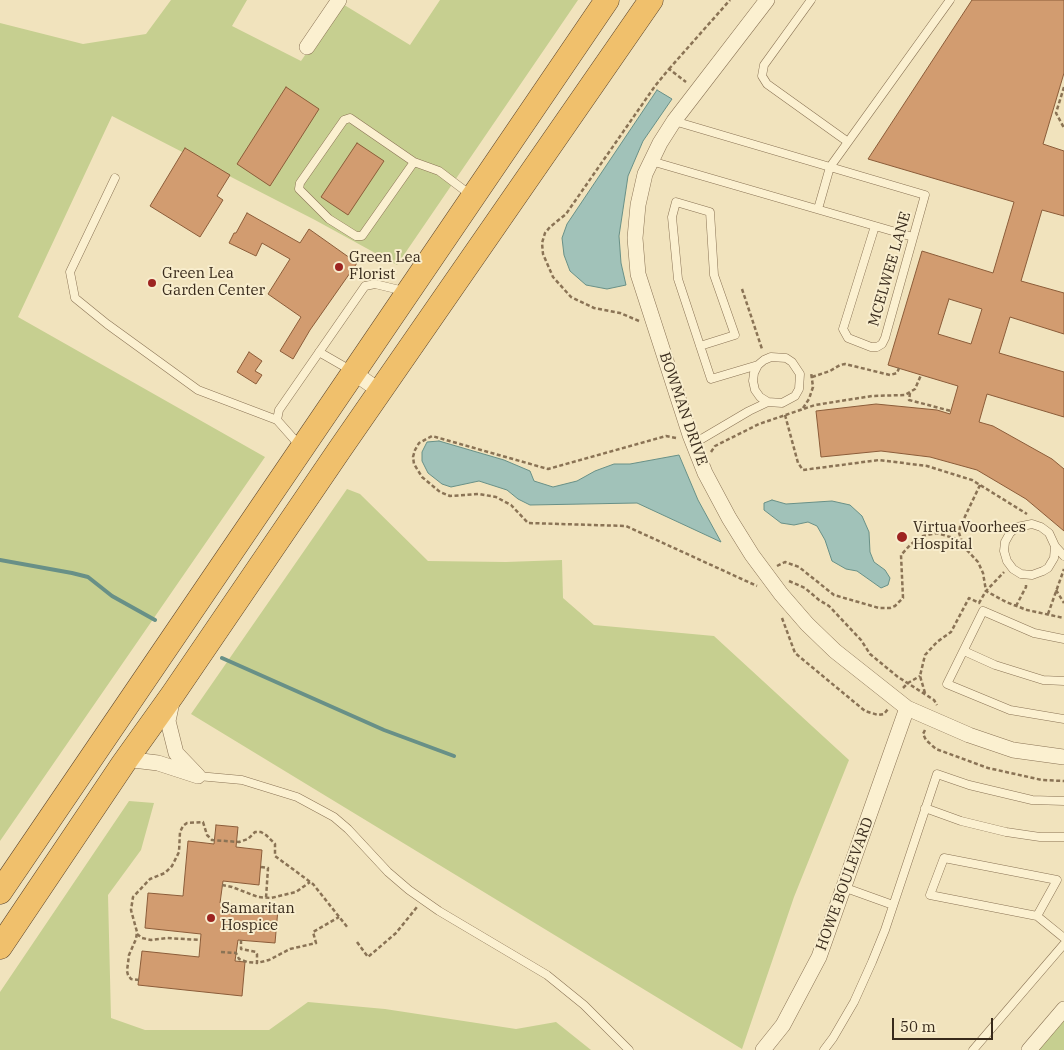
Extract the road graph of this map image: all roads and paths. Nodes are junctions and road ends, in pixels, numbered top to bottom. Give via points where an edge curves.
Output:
1 (339, 0) edge
2 (607, 0) edge
3 (651, 0) edge
4 (730, 0) edge
5 (766, 0) edge
6 (811, 0) edge
7 (950, 0) edge
8 (307, 47) dead end
9 (669, 69) junction
10 (1064, 86) edge
11 (697, 91) junction
12 (674, 121) junction
13 (1064, 128) edge
14 (848, 142) junction
15 (651, 160) junction
16 (414, 162) junction
17 (830, 167) junction
18 (115, 178) dead end
19 (473, 197) junction
20 (818, 210) junction
21 (875, 226) junction
22 (913, 237) junction
23 (409, 292) junction
24 (656, 330) junction
25 (700, 346) junction
26 (319, 352) junction
27 (758, 365) junction
28 (899, 368) dead end
29 (354, 373) junction
30 (921, 375) dead end
31 (812, 377) dead end
32 (380, 392) junction
33 (910, 393) junction
34 (768, 402) junction
35 (951, 411) dead end
36 (785, 415) junction
37 (277, 420) junction
38 (686, 442) junction
39 (302, 448) junction
40 (710, 456) dead end
41 (980, 485) junction
42 (1027, 514) dead end
43 (960, 540) junction
44 (1055, 546) junction
45 (1064, 556) edge
46 (1064, 569) edge
47 (780, 573) dead end
48 (1026, 575) junction
49 (784, 578) dead end
50 (755, 582) dead end
51 (1056, 590) junction
52 (986, 591) junction
53 (1064, 603) edge
54 (1016, 606) junction
55 (780, 614) dead end
56 (1048, 614) junction
57 (1064, 618) edge
58 (1064, 639) edge
59 (964, 651) junction
60 (920, 676) junction
61 (1064, 681) edge
62 (908, 683) junction
63 (174, 694) junction
64 (925, 694) junction
65 (901, 703) junction
66 (931, 718) junction
67 (1064, 719) edge
68 (1064, 757) edge
69 (123, 764) junction
70 (198, 776) junction
71 (1064, 781) edge
72 (1064, 801) edge
73 (925, 808) junction
74 (1064, 837) edge
75 (261, 867) dead end
76 (310, 882) junction
77 (222, 885) dead end
78 (843, 887) junction
79 (0, 892) edge
80 (266, 898) junction
81 (422, 899) junction
82 (893, 905) junction
83 (1037, 916) junction
84 (340, 917) junction
85 (348, 928) dead end
86 (136, 934) junction
87 (1064, 938) edge
88 (200, 940) dead end
89 (241, 940) dead end
90 (357, 942) dead end
91 (1064, 944) edge
92 (0, 948) edge
93 (221, 952) dead end
94 (257, 963) junction
95 (139, 980) dead end
96 (1064, 1009) edge
97 (629, 1050) edge
98 (763, 1050) edge
99 (824, 1050) edge
100 (973, 1050) edge
101 (1029, 1050) edge

1 - 8 street
2 - 19 highway
3 - 32 highway
4 - 9 path
5 - 11 street, BOWMAN DRIVE
6 - 14 lane via 764,65 762,76 767,84
7 - 14 lane
9 - 11 path
9 - 24 path via 566,214 550,227 542,243 543,254 554,277 571,297 594,308 620,313
10 - 13 path via 1056,113
11 - 12 street, BOWMAN DRIVE
12 - 15 street, BOWMAN DRIVE
12 - 17 lane, MCELWEE LANE
14 - 17 lane
15 - 20 lane, MCELWEE LANE
15 - 24 street, BOWMAN DRIVE via 638,205 635,238 638,274
16 - 16 lane via 350,118 344,120 300,183 300,189 328,219 356,236 362,236
16 - 19 lane via 439,171
17 - 20 lane
17 - 22 lane, MCELWEE LANE via 926,195
18 - 37 lane via 70,272 75,298 198,390
19 - 23 highway
20 - 21 lane, MCELWEE LANE
21 - 22 lane
21 - 22 lane, MCELWEE LANE via 843,329 848,338 871,347 882,344 885,338
23 - 26 lane via 375,284 365,286
23 - 29 highway
24 - 38 street, BOWMAN DRIVE
25 - 25 lane via 678,279 672,217 676,202 710,212 714,275 735,336
25 - 27 lane via 711,379
26 - 29 lane
26 - 37 lane via 279,410
27 - 34 lane via 754,372 755,390
27 - 34 lane via 778,356 792,362 800,374 795,396 782,403
28 - 31 path via 897,373 890,375 845,364
29 - 32 street
29 - 39 highway
30 - 33 path
32 - 63 highway
33 - 35 path via 909,400
33 - 36 path via 815,405
34 - 38 lane
36 - 40 path via 716,446
36 - 41 path via 798,463 804,470 879,460 927,466
37 - 39 lane
38 - 50 path via 666,436 548,469 432,436 419,443 413,457 422,477 450,496 479,494 496,497 511,504 528,523 626,526 760,588
38 - 65 street, BOWMAN DRIVE via 728,518 781,594 835,651
39 - 79 highway
41 - 42 path
41 - 43 path via 960,527
43 - 47 path via 937,534 923,536 911,544 901,555 902,598 890,608 834,595 799,567 785,562 775,566
43 - 52 path via 978,562
44 - 45 lane
44 - 48 lane via 1054,558 1048,568 1038,574
44 - 48 lane via 1049,533 1041,527 1027,524 1014,530 1005,542 1005,556 1013,569
46 - 51 path
48 - 54 path via 1026,587
49 - 62 path via 805,588 829,606 870,654
51 - 53 path
51 - 56 path
52 - 54 path
52 - 60 path via 979,603 969,598 951,632 925,655
54 - 56 path
55 - 65 path via 795,653 865,711 884,714
56 - 57 path
58 - 59 lane via 1034,633 983,611
59 - 61 lane via 994,665 1043,680
59 - 67 lane via 947,684 1010,710
60 - 62 path
60 - 64 path
62 - 64 path
62 - 65 path
63 - 69 highway
63 - 70 street via 168,721 176,753
64 - 66 path via 938,706
65 - 66 street, BOWMAN DRIVE
65 - 78 street, HOWE BOULEVARD
66 - 68 street, BOWMAN DRIVE via 1013,750
66 - 71 path via 923,734 936,749 988,768 1042,780
69 - 70 street via 133,760 158,763
69 - 92 highway
70 - 81 lane via 242,780 297,797 334,817 388,872
72 - 73 lane via 1032,800 937,774
73 - 74 lane via 960,821 1006,832
73 - 82 lane
75 - 80 path via 268,868
76 - 80 path via 302,890
76 - 84 path
76 - 86 path via 275,856 275,844 261,832 239,842 212,840 203,822 187,823 180,832 179,852 172,866 150,879 133,897 131,910
77 - 80 path
78 - 82 lane
78 - 98 street, HOWE BOULEVARD via 818,957 783,1025
81 - 90 path via 396,933 368,957
81 - 97 lane via 547,975
82 - 99 lane via 854,1002
83 - 83 lane via 930,895 944,858 1057,880
83 - 87 lane
84 - 85 path
84 - 94 path via 313,932 316,943 290,949
86 - 88 path via 151,940
86 - 95 path via 127,971 131,979
89 - 94 path via 241,949 256,952
91 - 100 lane
93 - 94 path via 236,953 239,959
96 - 101 street

